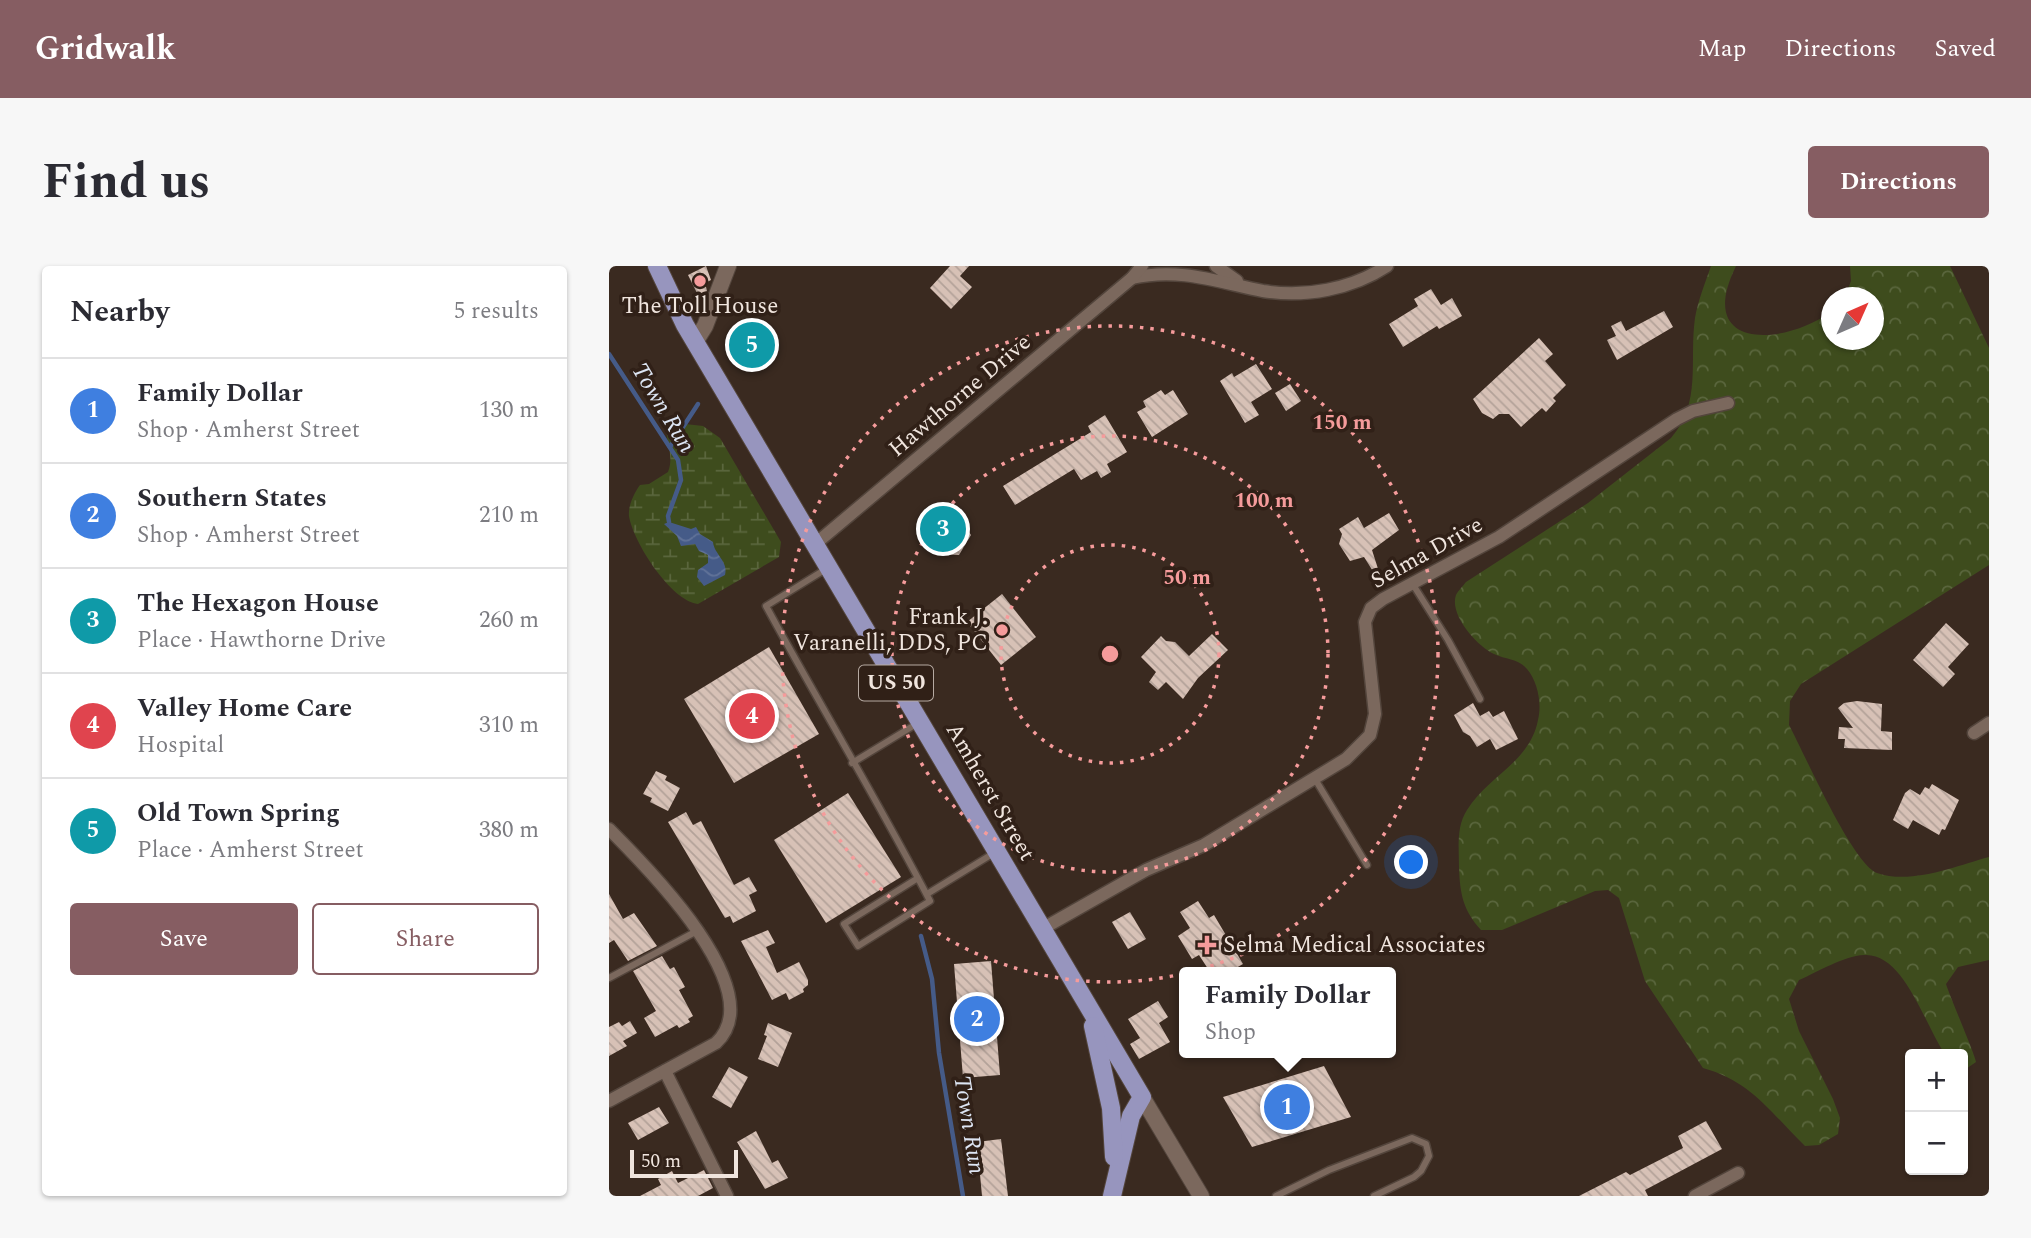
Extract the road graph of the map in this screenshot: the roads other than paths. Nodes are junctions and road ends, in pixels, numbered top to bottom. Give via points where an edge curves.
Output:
1 (657, 266) edge
2 (728, 266) edge
3 (1142, 266) edge
4 (1216, 266) edge
5 (1387, 266) edge
6 (1132, 278) junction
7 (1243, 285) junction
8 (695, 342) junction
9 (1728, 403) dead end
10 (814, 545) junction
11 (828, 568) junction
12 (1412, 583) junction
13 (1480, 699) dead end
14 (920, 722) junction
15 (1989, 723) edge
16 (1974, 733) dead end
17 (852, 763) junction
18 (1315, 779) junction
19 (609, 829) edge
20 (997, 852) junction
21 (1367, 865) dead end
22 (918, 878) junction
23 (927, 894) junction
24 (1042, 929) junction
25 (698, 930) junction
26 (609, 978) edge
27 (1089, 1009) junction
28 (665, 1071) junction
29 (1142, 1097) junction
30 (609, 1101) edge
31 (1738, 1173) dead end
32 (1113, 1188) edge
33 (727, 1196) edge
34 (1201, 1196) edge
35 (1276, 1196) edge
36 (1374, 1196) edge
37 (1695, 1196) edge

1 - 8 main road, Amherst Street / US 50
2 - 8 street
3 - 6 street, Hawthorne Drive
4 - 7 street
5 - 7 street via 1353,283 1309,292 1264,291
6 - 7 street via 1166,272
6 - 10 street, Hawthorne Drive
8 - 10 main road, Amherst Street / US 50
9 - 12 street, Selma Drive via 1677,419 1499,537
10 - 11 main road, Amherst Street / US 50
11 - 14 main road, Amherst Street / US 50
11 - 17 lane via 767,607
12 - 13 lane
12 - 18 street, Selma Drive via 1383,599 1366,617 1375,714 1370,735 1346,759
14 - 17 lane
14 - 20 main road, Amherst Street / US 50
15 - 16 street
17 - 22 lane
18 - 21 lane
18 - 24 street, Selma Drive via 1204,845 1146,870
19 - 25 street
20 - 23 lane
20 - 24 main road, Amherst Street / US 50
22 - 23 lane
22 - 23 lane via 844,924 857,946 930,901
24 - 27 main road, Amherst Street / US 50
25 - 26 lane
25 - 28 street via 719,971 730,1025 716,1043
27 - 29 main road, Amherst Street / US 50
27 - 32 main road, US 50 via 1111,1108
28 - 30 street
28 - 33 street
29 - 32 main road, US 50 via 1131,1116
29 - 34 street, Amherst Street
31 - 37 street
35 - 36 lane via 1382,1148 1412,1138 1426,1144 1429,1156 1421,1171

